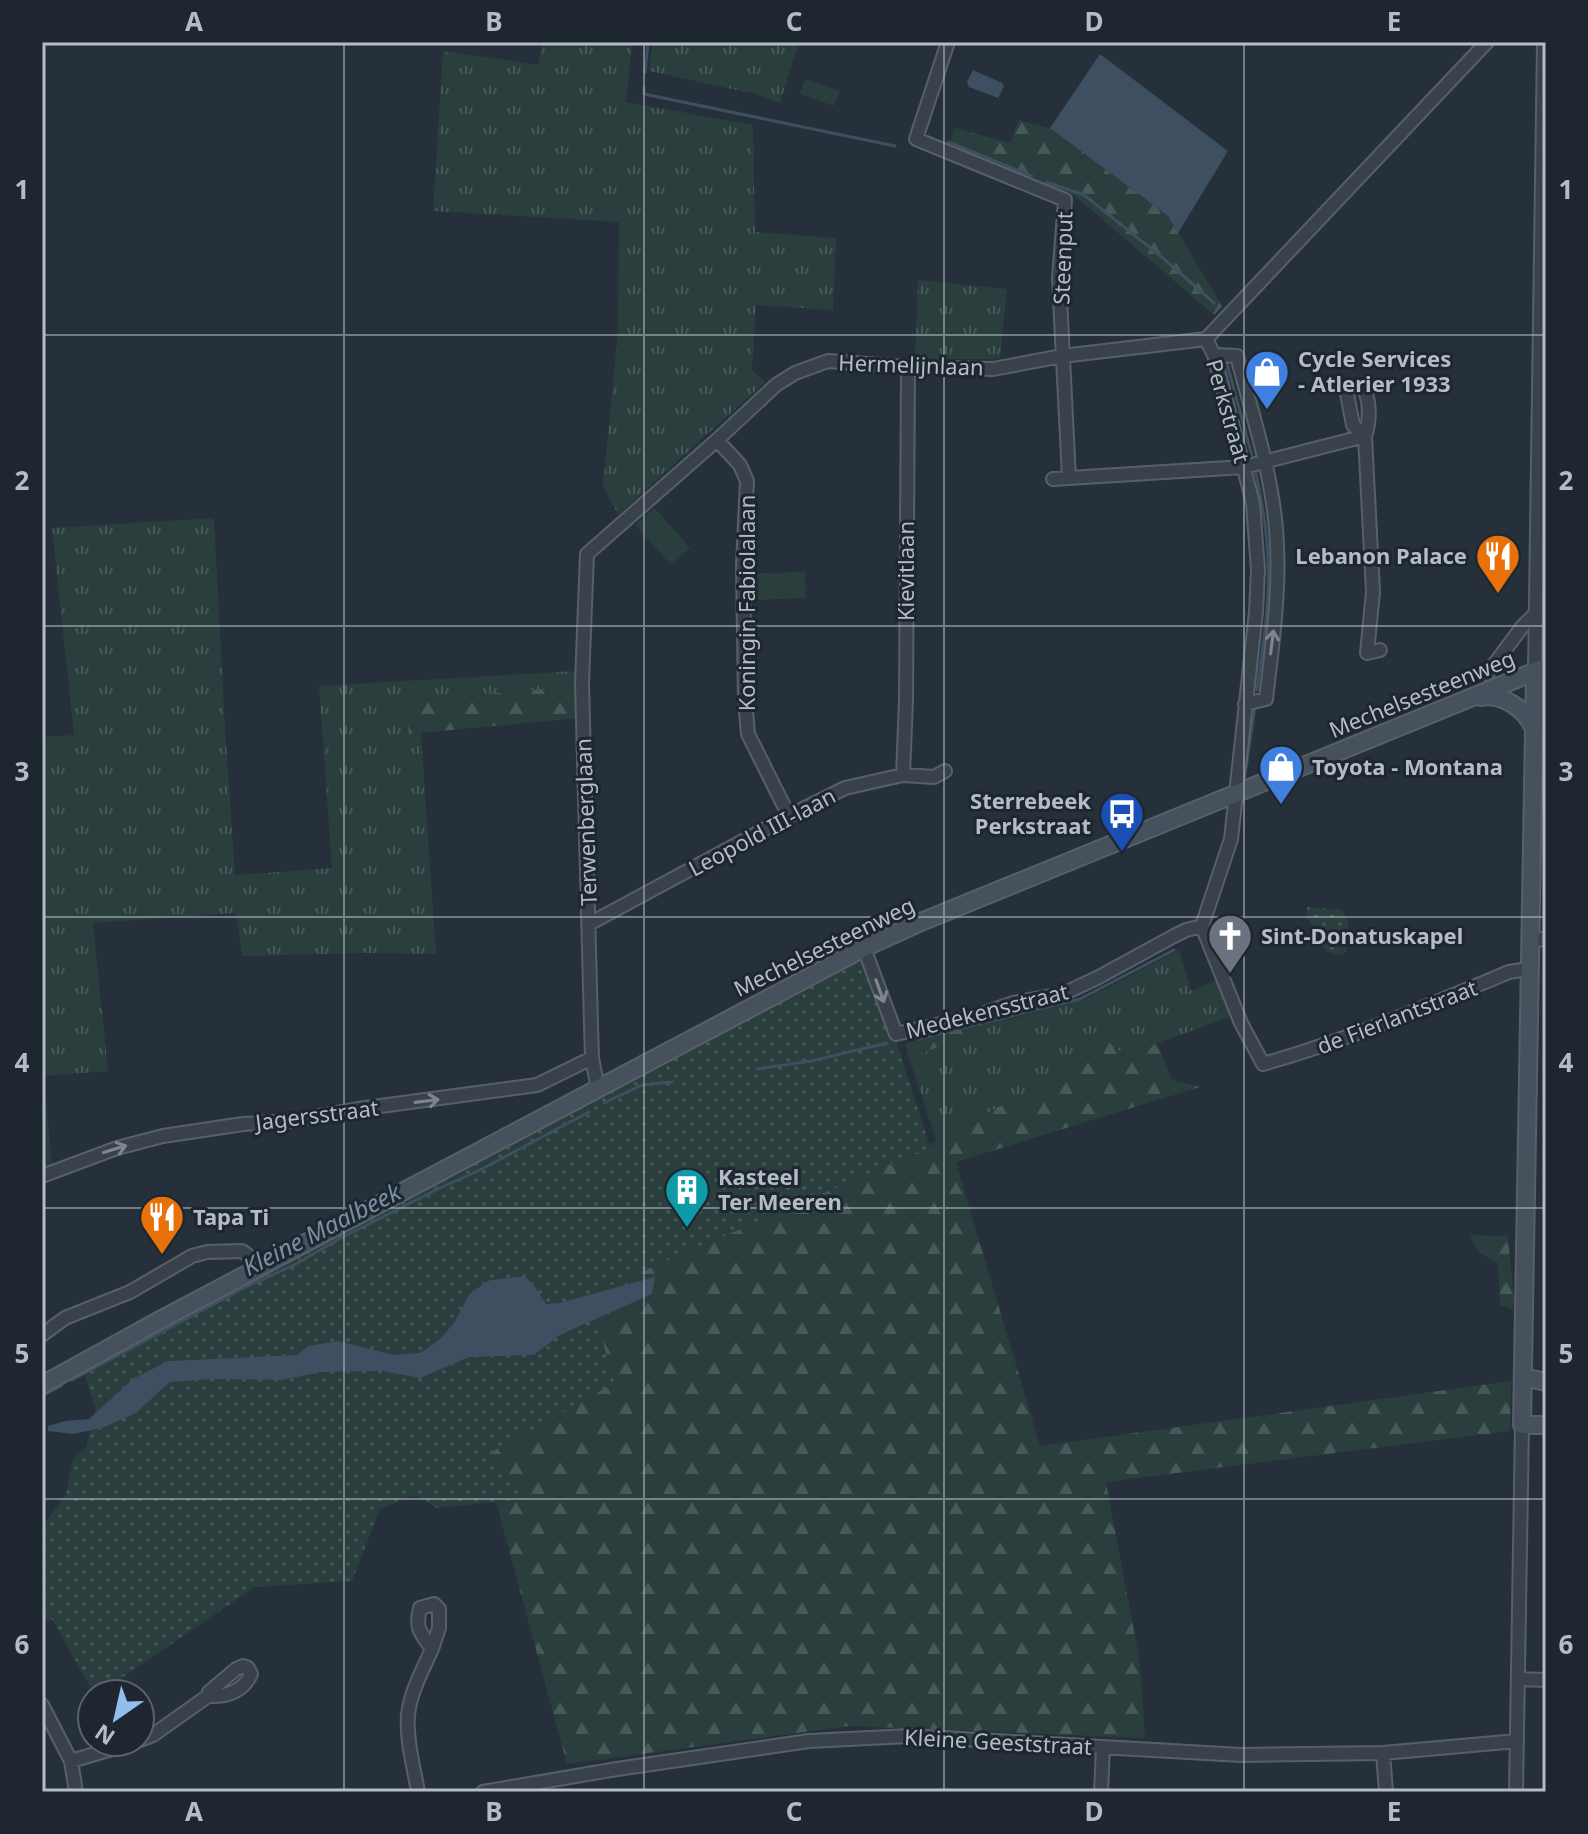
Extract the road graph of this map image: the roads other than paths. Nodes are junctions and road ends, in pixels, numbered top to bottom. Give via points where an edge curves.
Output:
1 (948, 42) edge
2 (1487, 42) edge
3 (1544, 42) edge
4 (1543, 268) edge
5 (1206, 339) junction
6 (1214, 355) junction
7 (1062, 356) junction
8 (908, 367) junction
9 (717, 440) junction
10 (1265, 462) junction
11 (1244, 467) junction
12 (1069, 478) junction
13 (1053, 479) dead end
14 (587, 554) joint
15 (1541, 616) edge
16 (1380, 650) dead end
17 (1540, 669) edge
18 (1487, 674) dead end
19 (1468, 700) junction
20 (1245, 704) junction
21 (1533, 729) junction
22 (945, 771) dead end
23 (903, 775) junction
24 (1236, 794) junction
25 (789, 816) junction
26 (589, 924) junction
27 (1202, 926) junction
28 (1538, 940) edge
29 (864, 948) junction
30 (1529, 969) junction
31 (592, 1058) junction
32 (598, 1089) junction
33 (42, 1176) edge
34 (262, 1266) junction
35 (160, 1320) junction
36 (42, 1335) edge
37 (42, 1375) edge
38 (1523, 1377) junction
39 (1546, 1382) edge
40 (42, 1385) edge
41 (1522, 1425) junction
42 (1546, 1425) edge
43 (432, 1649) dead end
44 (1518, 1679) junction
45 (1546, 1680) edge
46 (208, 1696) dead end
47 (42, 1705) edge
48 (156, 1733) edge
49 (1517, 1741) junction
50 (1103, 1747) junction
51 (1383, 1753) junction
52 (81, 1758) edge
53 (71, 1761) junction
54 (76, 1792) edge
55 (418, 1792) edge
56 (483, 1792) edge
57 (1101, 1792) edge
58 (1386, 1792) edge
59 (1516, 1792) edge

1 - 7 street, Steenput via 916,139 1065,200 1059,278
2 - 5 street, Perkstraat
3 - 4 street
4 - 15 street
5 - 6 street, Perkstraat
5 - 7 street, Hermelijnlaan
6 - 10 street via 1237,356
6 - 11 street, Perkstraat
7 - 8 street, Hermelijnlaan via 993,369
7 - 12 street, Steenput
8 - 9 street, Hermelijnlaan via 828,361 795,373
8 - 23 street, Kievitlaan
9 - 14 street, Hermelijnlaan
9 - 25 street, Koningin Fabiolalaan via 747,481 743,565 748,734
10 - 11 street
10 - 16 street via 1365,436 1373,592 1367,653
20 -> 10 street via 1266,699 1274,624 1275,519
11 - 12 street
11 - 20 street, Perkstraat via 1253,503 1258,570
12 - 13 street
14 - 26 street, Terwenberglaan via 582,683
15 - 17 street
15 - 18 street via 1522,627
17 - 19 main road, Mechelsesteenweg
17 - 21 main road
19 - 21 main road via 1499,697 1523,712
19 - 24 main road, Mechelsesteenweg
20 - 24 street, Perkstraat
21 - 28 main road
22 - 23 street, Leopold III-laan via 934,777
23 - 25 street, Leopold III-laan via 845,788
24 - 27 street, Perkstraat via 1229,845
24 - 29 main road, Mechelsesteenweg
25 - 26 street, Leopold III-laan
26 - 31 street, Terwenberglaan
29 -> 27 street, Medekensstraat via 896,1034 1063,994
27 - 30 street, de Fierlantstraat via 1263,1064 1320,1048 1509,972
28 - 30 main road
29 - 32 main road, Mechelsesteenweg
30 - 38 main road
31 - 32 street, Terwenberglaan
33 -> 31 street, Jagersstraat via 163,1136 537,1085
32 - 34 main road, Mechelsesteenweg
34 - 35 main road, Mechelsesteenweg
34 - 36 street via 242,1251 192,1256 130,1292 65,1318
35 - 37 main road, Mechelsesteenweg
35 - 40 main road, Mechelsesteenweg
38 - 39 main road
38 - 41 main road
41 - 42 main road
41 - 44 street
43 - 55 street via 408,1713
44 - 45 street
44 - 49 street
46 - 48 street
47 - 53 street
49 - 51 street, Kleine Geeststraat
49 - 59 street
50 - 51 street, Kleine Geeststraat via 1241,1755
50 - 56 street, Kleine Geeststraat via 909,1736 809,1741
50 - 57 street
51 - 58 street
52 - 53 street
53 - 54 street

